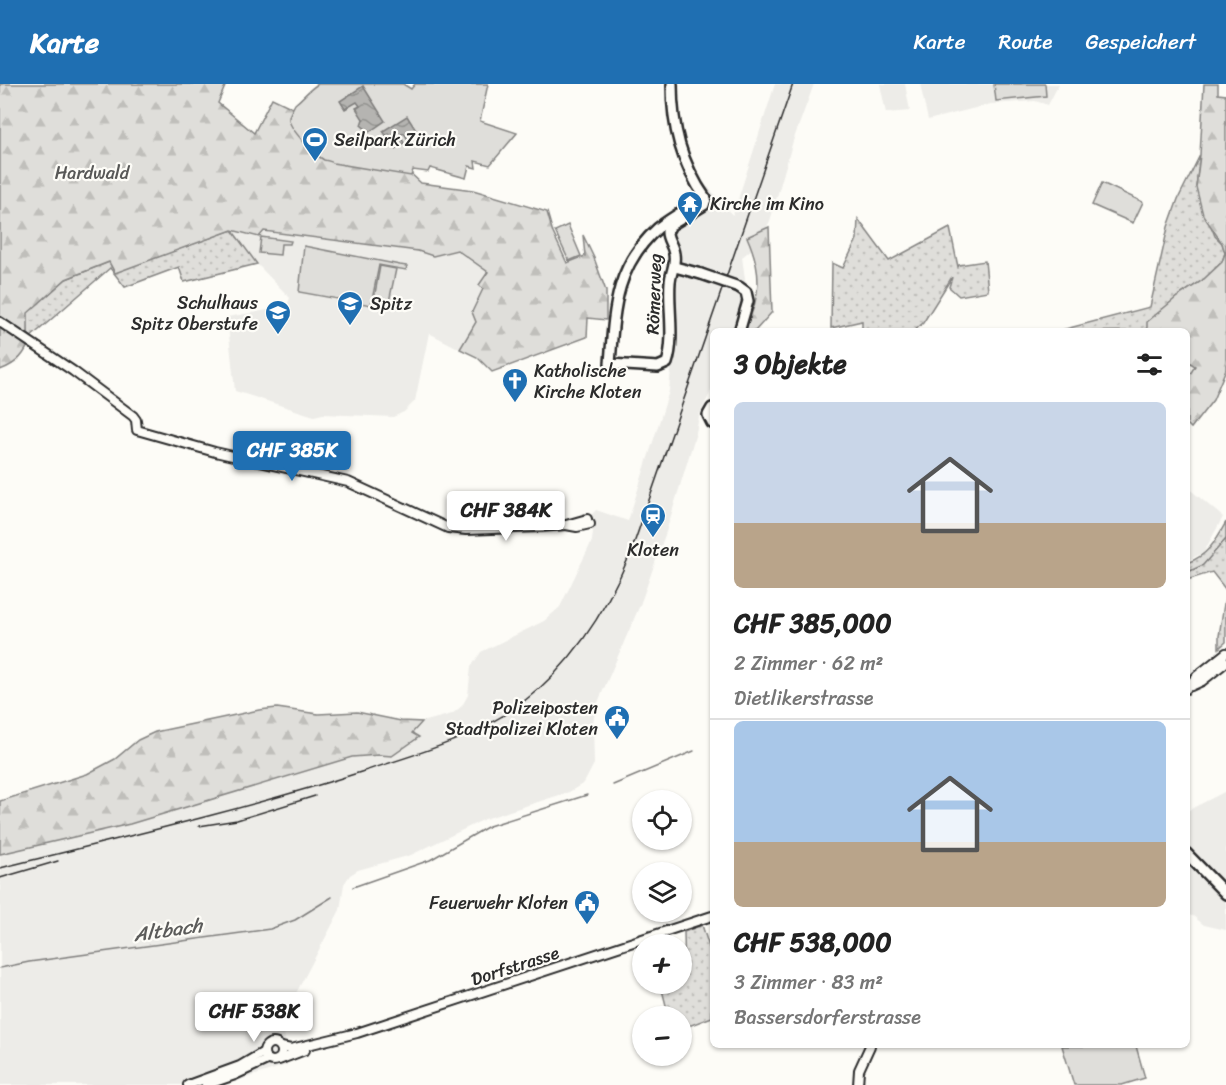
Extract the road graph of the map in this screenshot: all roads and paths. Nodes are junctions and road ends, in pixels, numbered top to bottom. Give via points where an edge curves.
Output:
1 (672, 84) edge
2 (706, 199) junction
3 (651, 236) junction
4 (668, 241) junction
5 (675, 267) junction
6 (0, 322) edge
7 (740, 328) edge
8 (588, 521) dead end
9 (1226, 653) edge
10 (1226, 662) edge
11 (1190, 685) edge
12 (1190, 687) edge
13 (1190, 857) edge
14 (1226, 894) edge
15 (710, 917) edge
16 (326, 1042) junction
17 (281, 1047) junction
18 (869, 1048) edge
19 (266, 1056) junction
20 (279, 1060) junction
21 (188, 1085) edge
22 (206, 1085) edge
23 (858, 1085) edge

1 - 2 main road via 678,143
2 - 3 main road
2 - 4 main road, Römerweg via 704,205 668,228
3 - 4 main road, Römerweg
3 - 5 main road, Römerweg via 626,269 620,284 610,364 658,367 667,363 670,281
4 - 5 main road, Römerweg via 674,251
5 - 7 main road, bridge via 746,292 748,301
6 - 8 main road via 133,416 138,430 348,482 448,528 487,530
9 - 11 main road
10 - 12 main road
13 - 14 main road
15 - 16 main road, Dorfstrasse
16 - 17 main road, Dorfstrasse via 291,1049
16 - 20 main road, Dorfstrasse
17 - 19 main road via 270,1044
17 - 20 main road
18 - 23 main road via 859,1070
19 - 20 main road via 272,1062
19 - 21 main road
19 - 22 main road via 235,1076

